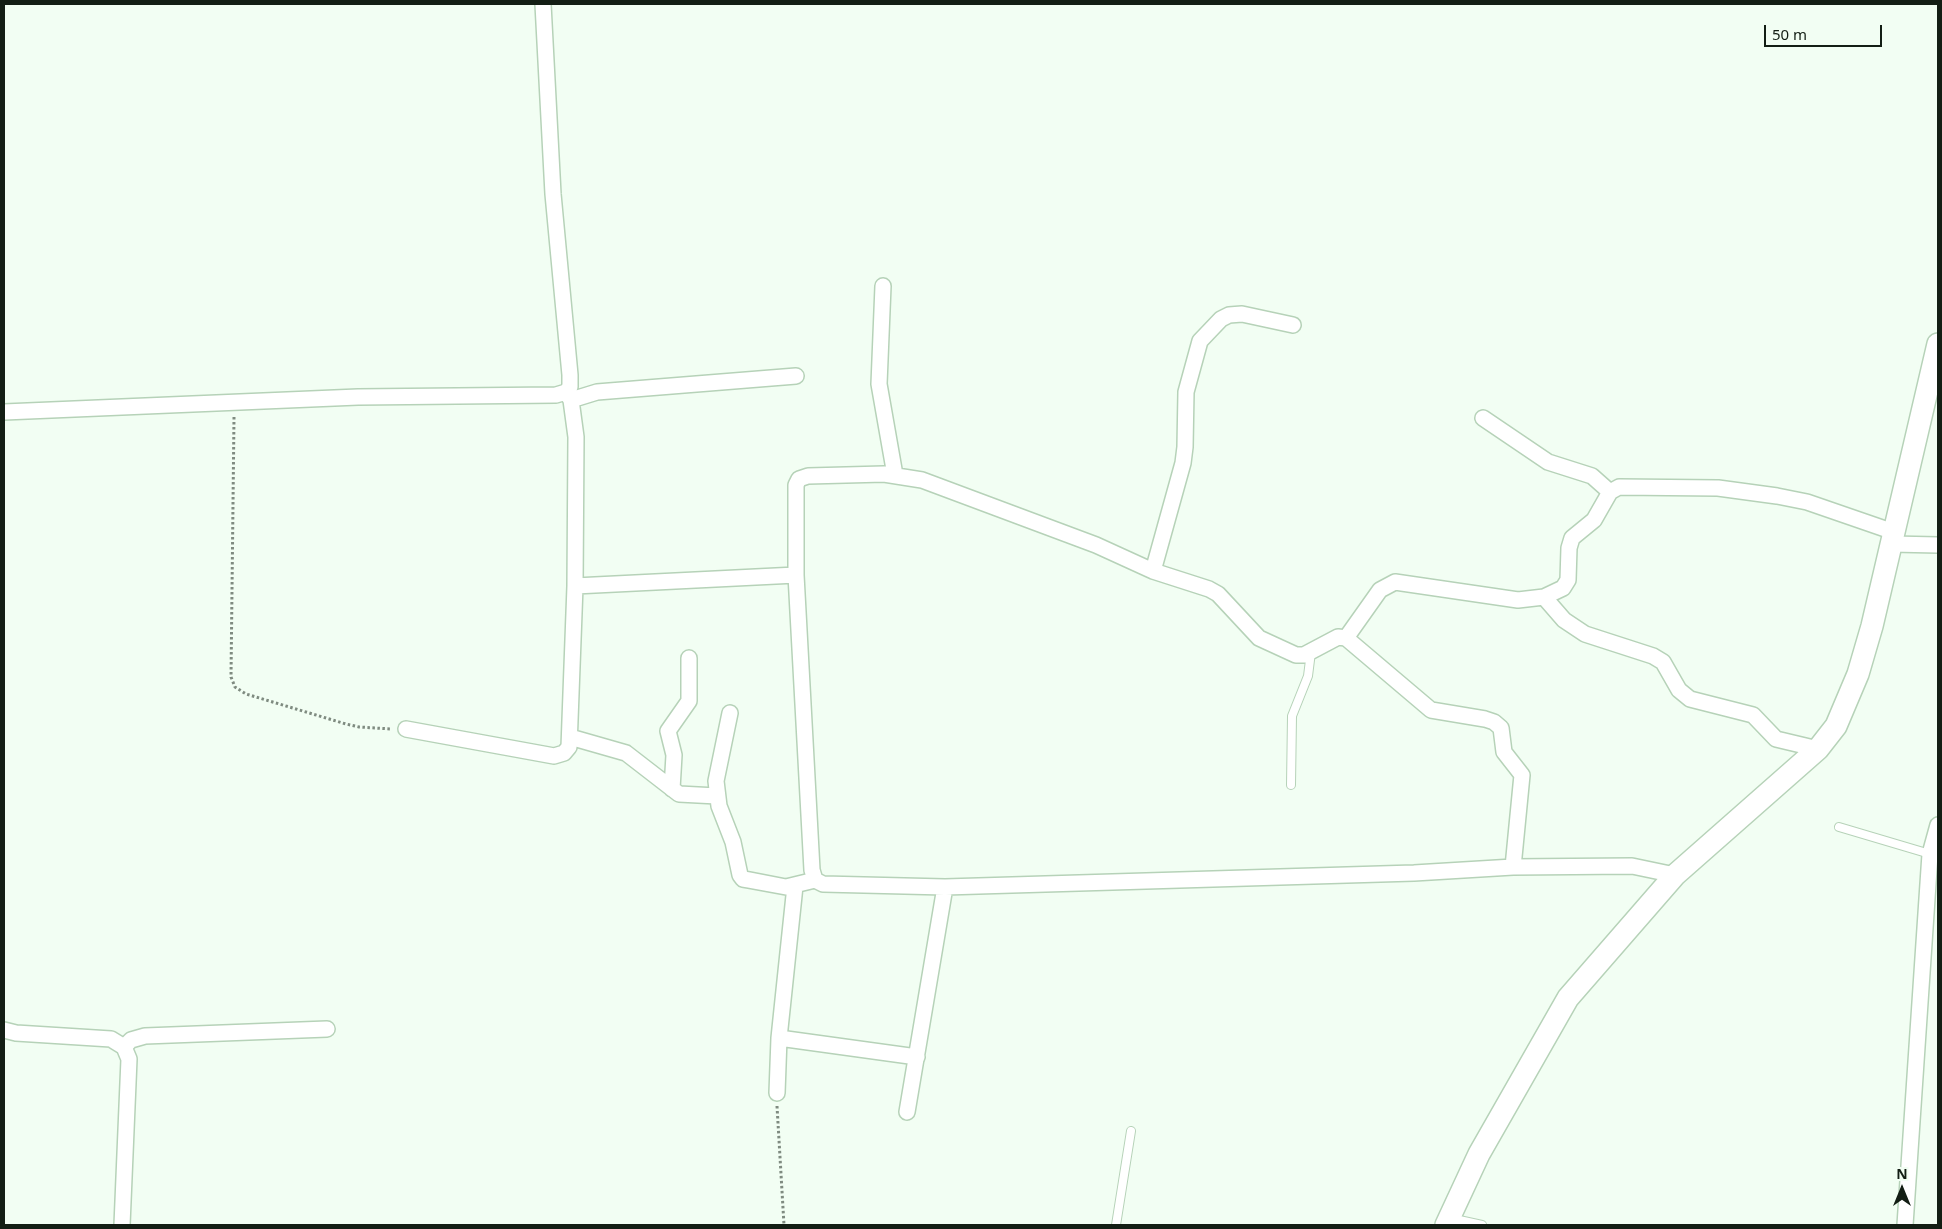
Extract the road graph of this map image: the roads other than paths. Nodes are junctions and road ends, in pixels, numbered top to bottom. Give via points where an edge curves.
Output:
1 (543, 4) edge
2 (884, 286) dead end
3 (1293, 326) dead end
4 (1938, 344) edge
5 (796, 376) dead end
6 (568, 396) junction
7 (4, 412) edge
8 (1483, 418) dead end
9 (895, 475) junction
10 (1610, 492) junction
11 (1893, 538) junction
12 (1938, 545) edge
13 (1153, 571) junction
14 (796, 575) junction
15 (575, 586) junction
16 (1544, 597) junction
17 (1346, 638) junction
18 (1311, 652) junction
19 (689, 658) dead end
20 (730, 713) dead end
21 (406, 729) road end
22 (570, 738) junction
23 (1818, 749) junction
24 (1291, 785) dead end
25 (672, 789) junction
26 (717, 796) junction
27 (1938, 825) edge
28 (1839, 827) dead end
29 (1930, 854) junction
30 (1513, 867) junction
31 (1675, 875) junction
32 (815, 880) junction
33 (795, 886) junction
34 (945, 887) junction
35 (327, 1029) dead end
36 (4, 1030) edge
37 (779, 1038) junction
38 (124, 1047) junction
39 (916, 1057) junction
40 (777, 1093) road end
41 (907, 1112) dead end
42 (1131, 1131) dead end
43 (1447, 1221) edge
44 (122, 1225) edge
45 (1116, 1225) edge
46 (1482, 1225) edge
47 (1905, 1225) edge

1 - 6 street via 553,194 570,375
2 - 9 street via 879,384
3 - 13 street via 1229,314 1200,341 1186,392 1183,463
4 - 11 street
5 - 6 street
6 - 7 street via 358,397
6 - 15 street via 576,437
8 - 10 street via 1548,462 1592,476
9 - 13 street via 922,480 1078,538
9 - 14 street via 808,476 799,479 796,485
10 - 11 street via 1629,486 1718,488 1777,496 1807,502
10 - 16 street via 1594,520 1572,538 1568,580 1563,588
11 - 12 street
11 - 23 street via 1862,661 1836,726
13 - 18 street via 1218,594 1268,644 1296,655
14 - 15 street
14 - 32 street
15 - 22 street
16 - 17 street via 1518,600 1395,582 1380,590
16 - 23 street via 1564,620 1585,634 1663,662 1679,690 1690,699 1753,715 1776,738
17 - 18 street via 1328,640
17 - 30 street via 1431,710 1485,719 1501,728 1504,752 1522,775
18 - 24 lane via 1308,676 1292,716
19 - 25 street via 689,701 668,731 674,755
20 - 26 street via 716,781
21 - 22 street via 554,756 564,753
22 - 25 street via 626,752
23 - 31 street
25 - 26 street via 688,795
26 - 33 street via 743,879
27 - 29 street
28 - 29 lane
29 - 47 street
30 - 31 street via 1632,866
30 - 34 street via 1414,873
31 - 43 street via 1568,998 1478,1154
32 - 33 street
32 - 34 street via 822,884
33 - 37 street
34 - 39 street
35 - 38 street via 145,1036 131,1040
36 - 38 street via 112,1039
37 - 39 street
37 - 40 street
38 - 44 street via 129,1059
39 - 41 street
42 - 45 lane
43 - 46 lane

